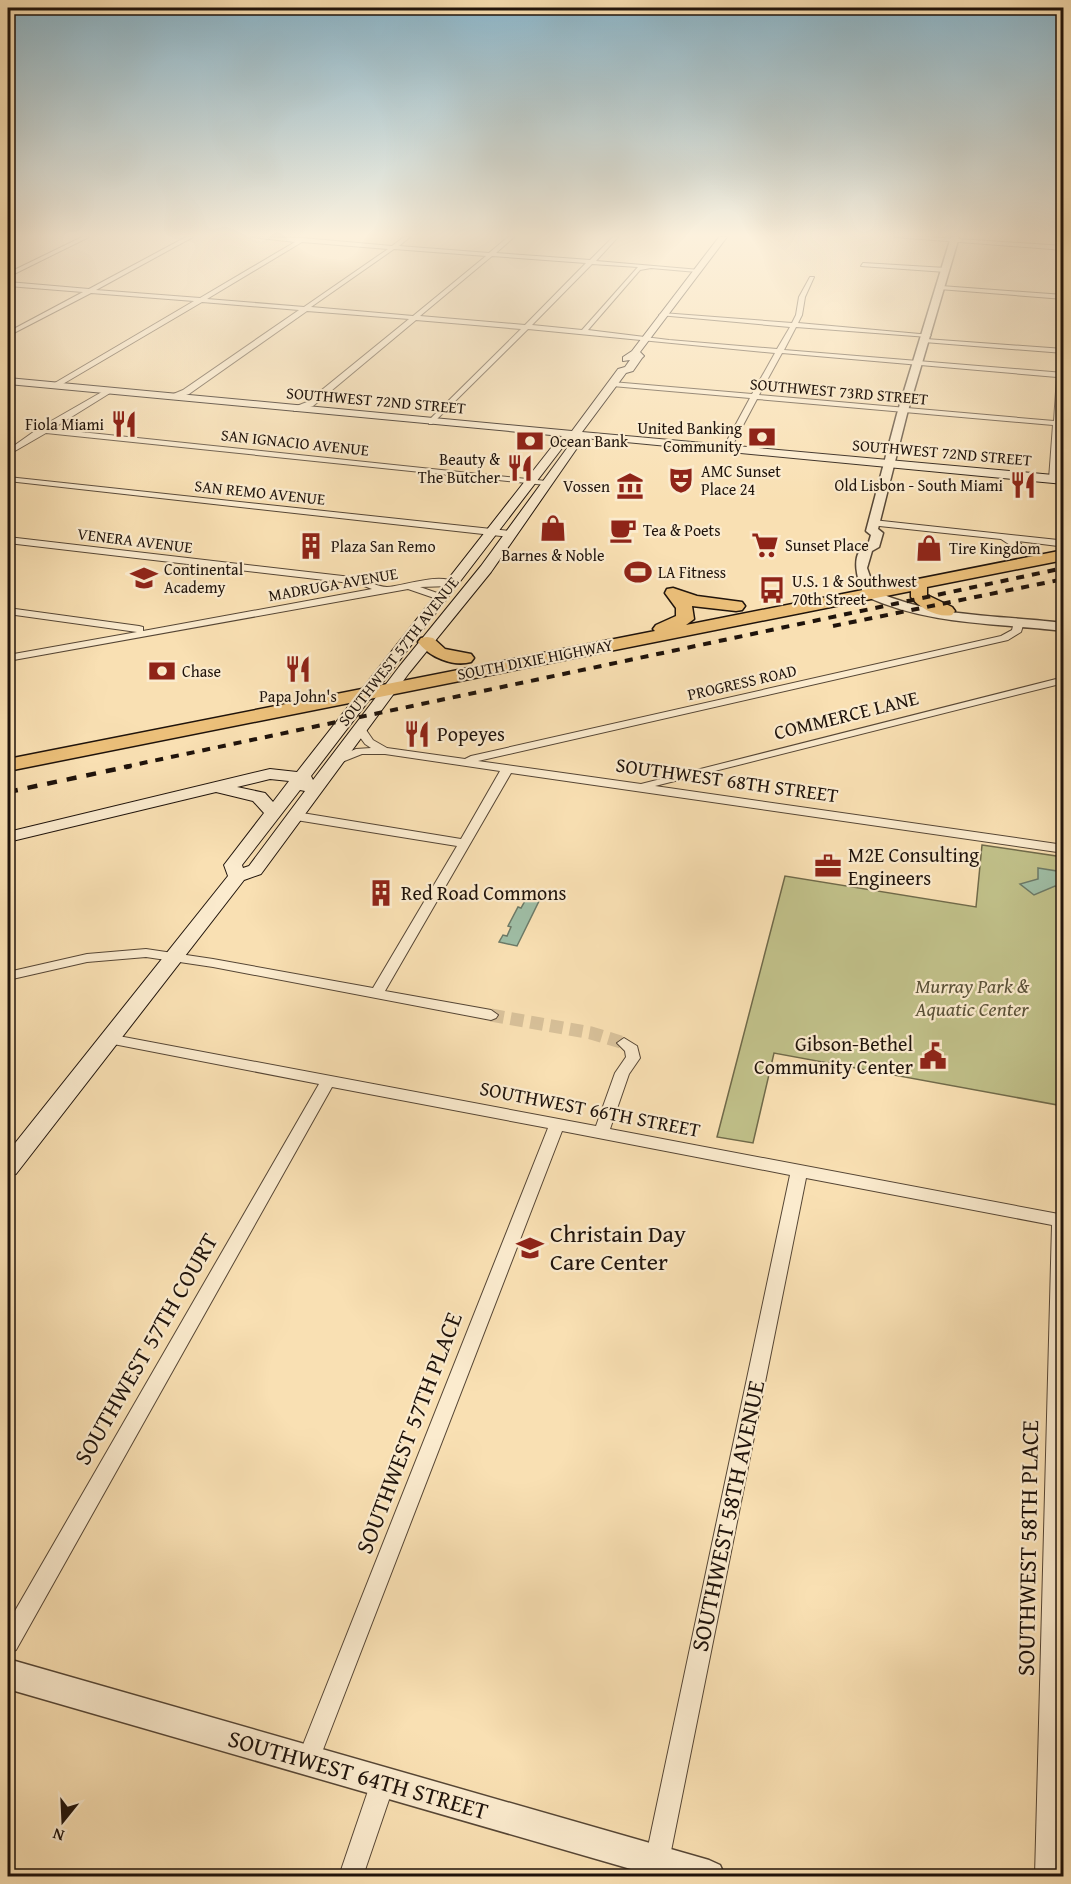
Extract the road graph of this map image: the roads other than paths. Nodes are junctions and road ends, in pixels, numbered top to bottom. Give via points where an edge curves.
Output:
1 (25, 325) edge
2 (149, 325) edge
3 (158, 325) edge
4 (283, 325) edge
5 (406, 325) edge
6 (493, 325) edge
7 (589, 325) edge
8 (655, 325) edge
9 (794, 325) joint
10 (931, 325) edge
11 (529, 327) junction
12 (583, 332) junction
13 (8, 334) edge
14 (927, 338) junction
15 (645, 339) junction
16 (1064, 351) edge
17 (779, 352) junction
18 (918, 363) junction
19 (1062, 375) edge
20 (8, 381) edge
21 (612, 384) junction
22 (52, 385) junction
23 (107, 390) junction
24 (181, 396) junction
25 (754, 397) junction
26 (305, 408) junction
27 (903, 410) junction
28 (443, 412) junction
29 (432, 422) junction
30 (1061, 424) edge
31 (499, 427) junction
32 (42, 430) junction
33 (575, 434) junction
34 (727, 448) junction
35 (8, 453) edge
36 (889, 464) junction
37 (1058, 479) edge
38 (8, 481) edge
39 (530, 482) junction
40 (546, 483) junction
41 (872, 527) junction
42 (490, 532) junction
43 (510, 534) junction
44 (999, 537) junction
45 (8, 540) edge
46 (1062, 547) edge
47 (1022, 550) junction
48 (481, 576) junction
49 (330, 579) junction
50 (451, 583) junction
51 (919, 583) junction
52 (398, 588) junction
53 (872, 588) junction
54 (383, 590) junction
55 (673, 593) junction
56 (344, 596) junction
57 (440, 597) junction
58 (457, 605) junction
59 (736, 606) junction
60 (8, 611) edge
61 (946, 611) junction
62 (685, 615) junction
63 (87, 622) junction
64 (1019, 622) junction
65 (1064, 627) edge
66 (653, 628) junction
67 (153, 631) junction
68 (104, 640) junction
69 (427, 642) junction
70 (8, 658) edge
71 (465, 658) junction
72 (404, 670) junction
73 (1064, 680) edge
74 (385, 682) junction
75 (366, 693) junction
76 (360, 729) junction
77 (8, 748) edge
78 (385, 751) junction
79 (338, 760) junction
80 (462, 761) junction
81 (8, 765) edge
82 (508, 768) junction
83 (301, 777) junction
84 (639, 787) junction
85 (210, 788) junction
86 (273, 813) junction
87 (296, 816) junction
88 (281, 835) junction
89 (8, 837) edge
90 (463, 843) junction
91 (1064, 849) edge
92 (237, 876) junction
93 (173, 957) junction
94 (8, 976) edge
95 (376, 993) junction
96 (490, 1015) tunnel mouth
97 (108, 1039) junction
98 (624, 1043) dead end
99 (328, 1081) junction
100 (557, 1124) junction
101 (601, 1133) junction
102 (8, 1168) edge
103 (799, 1170) junction
104 (1062, 1221) edge
105 (8, 1642) edge
106 (8, 1674) edge
107 (308, 1760) junction
108 (383, 1782) junction
109 (657, 1861) junction
110 (351, 1876) edge
111 (709, 1876) edge
112 (1047, 1876) edge

1 - 13 street
2 - 22 street
3 - 22 street
4 - 24 street
5 - 26 street
6 - 11 street
7 - 12 street
8 - 15 main road, SOUTHWEST 57TH AVENUE
9 - 14 street
9 - 17 street
10 - 14 street
11 - 12 street
11 - 28 street
12 - 15 street
14 - 16 street
14 - 18 street
15 - 17 street
15 - 21 main road, SOUTHWEST 57TH AVENUE via 635,353 639,356
17 - 18 street
17 - 25 street
18 - 19 street
18 - 27 street
19 - 30 street
20 - 22 main road, SOUTHWEST 72ND STREET
21 - 25 street, SOUTHWEST 73RD STREET
21 - 33 main road, SOUTHWEST 57TH AVENUE
22 - 23 main road, SOUTHWEST 72ND STREET
23 - 24 main road, SOUTHWEST 72ND STREET
23 - 32 street
24 - 26 main road, SOUTHWEST 72ND STREET
25 - 27 street, SOUTHWEST 73RD STREET
25 - 34 street
26 - 29 main road, SOUTHWEST 72ND STREET
27 - 30 street, SOUTHWEST 73RD STREET
27 - 36 street
28 - 29 street
28 - 31 main road via 447,418
29 - 31 main road, SOUTHWEST 72ND STREET
30 - 37 street
31 - 33 main road, SOUTHWEST 72ND STREET
32 - 35 street
32 - 39 street, SAN IGNACIO AVENUE
33 - 34 main road, SOUTHWEST 72ND STREET
33 - 39 main road, SOUTHWEST 57TH AVENUE via 564,438
33 - 40 main road, SOUTHWEST 57TH AVENUE via 579,439
34 - 36 main road, SOUTHWEST 72ND STREET
36 - 37 main road, SOUTHWEST 72ND STREET
36 - 41 street
38 - 42 street, SAN REMO AVENUE
39 - 40 street, SAN IGNACIO AVENUE
39 - 42 main road, SOUTHWEST 57TH AVENUE
40 - 43 main road, SOUTHWEST 57TH AVENUE
41 - 44 street
41 - 53 street via 877,533 861,568
42 - 43 street, SAN REMO AVENUE
42 - 50 main road, SOUTHWEST 57TH AVENUE
43 - 48 main road, SOUTHWEST 57TH AVENUE
44 - 46 street
44 - 47 street
45 - 49 street, VENERA AVENUE
46 - 47 highway, SOUTH DIXIE HIGHWAY
46 - 51 highway, SOUTH DIXIE HIGHWAY
47 - 53 highway, SOUTH DIXIE HIGHWAY
48 - 50 main road
48 - 58 main road, SOUTHWEST 57TH AVENUE
49 - 54 street, VENERA AVENUE via 360,581
49 - 56 street
50 - 52 street, MADRUGA AVENUE
50 - 57 main road, SOUTHWEST 57TH AVENUE
50 - 58 main road via 456,587
51 - 53 highway, SOUTH DIXIE HIGHWAY
51 - 61 highway via 919,597
52 - 54 street, MADRUGA AVENUE
52 - 57 street
53 - 59 highway, SOUTH DIXIE HIGHWAY
53 - 61 street
53 - 64 street via 886,603 918,612
53 - 66 highway, SOUTH DIXIE HIGHWAY
54 - 56 street, MADRUGA AVENUE
55 - 59 highway via 694,601
55 - 62 highway via 685,608
55 - 66 highway
56 - 67 street, MADRUGA AVENUE
57 - 74 main road, SOUTHWEST 57TH AVENUE
58 - 69 main road, SOUTHWEST 57TH AVENUE
59 - 62 highway, SOUTH DIXIE HIGHWAY
60 - 63 street
61 - 64 street
62 - 66 highway via 682,622
63 - 67 street
63 - 68 street
64 - 65 street
64 - 80 street, PROGRESS ROAD via 1016,632 1005,638
66 - 71 highway, SOUTH DIXIE HIGHWAY
66 - 74 highway, SOUTH DIXIE HIGHWAY
67 - 68 street, MADRUGA AVENUE
68 - 70 street, MADRUGA AVENUE
69 - 71 highway via 439,653
69 - 72 main road, SOUTHWEST 57TH AVENUE
71 - 72 highway, SOUTH DIXIE HIGHWAY
72 - 74 highway, SOUTH DIXIE HIGHWAY
73 - 84 street, COMMERCE LANE
74 - 75 highway, SOUTH DIXIE HIGHWAY
74 - 76 main road, SOUTHWEST 57TH AVENUE
74 - 77 highway, SOUTH DIXIE HIGHWAY
75 - 81 highway, SOUTH DIXIE HIGHWAY
75 - 83 main road, SOUTHWEST 57TH AVENUE
76 - 78 street via 369,742
76 - 79 main road, SOUTHWEST 57TH AVENUE
78 - 79 street, SOUTHWEST 68TH STREET via 360,752
78 - 80 street, SOUTHWEST 68TH STREET
79 - 87 main road, SOUTHWEST 57TH AVENUE
80 - 82 street, SOUTHWEST 68TH STREET
82 - 84 street, SOUTHWEST 68TH STREET
82 - 90 street
83 - 85 main road via 270,774
83 - 86 main road, SOUTHWEST 57TH AVENUE
83 - 88 main road via 306,786 279,822
84 - 91 street, SOUTHWEST 68TH STREET
85 - 86 main road via 254,795 267,803
85 - 89 main road
86 - 92 main road, SOUTHWEST 57TH AVENUE via 233,865
87 - 88 main road, SOUTHWEST 57TH AVENUE
87 - 90 street
88 - 92 main road, SOUTHWEST 57TH AVENUE via 255,870
90 - 95 street
92 - 93 main road, SOUTHWEST 57TH AVENUE
93 - 94 street via 146,953 108,955
93 - 95 street
93 - 97 main road, SOUTHWEST 57TH AVENUE
95 - 96 street
97 - 99 street, SOUTHWEST 66TH STREET
97 - 102 main road, SOUTHWEST 57TH AVENUE
98 - 101 street via 632,1048 633,1059 622,1073
99 - 100 street, SOUTHWEST 66TH STREET
99 - 105 street, SOUTHWEST 57TH COURT
100 - 101 street, SOUTHWEST 66TH STREET
100 - 107 street, SOUTHWEST 57TH PLACE
101 - 103 street, SOUTHWEST 66TH STREET
103 - 104 street, SOUTHWEST 66TH STREET
103 - 109 street, SOUTHWEST 58TH AVENUE
104 - 112 street, SOUTHWEST 58TH PLACE
106 - 107 street, SOUTHWEST 64TH STREET
107 - 108 street, SOUTHWEST 64TH STREET
108 - 109 street, SOUTHWEST 64TH STREET
108 - 110 street
109 - 111 street, SOUTHWEST 64TH STREET

